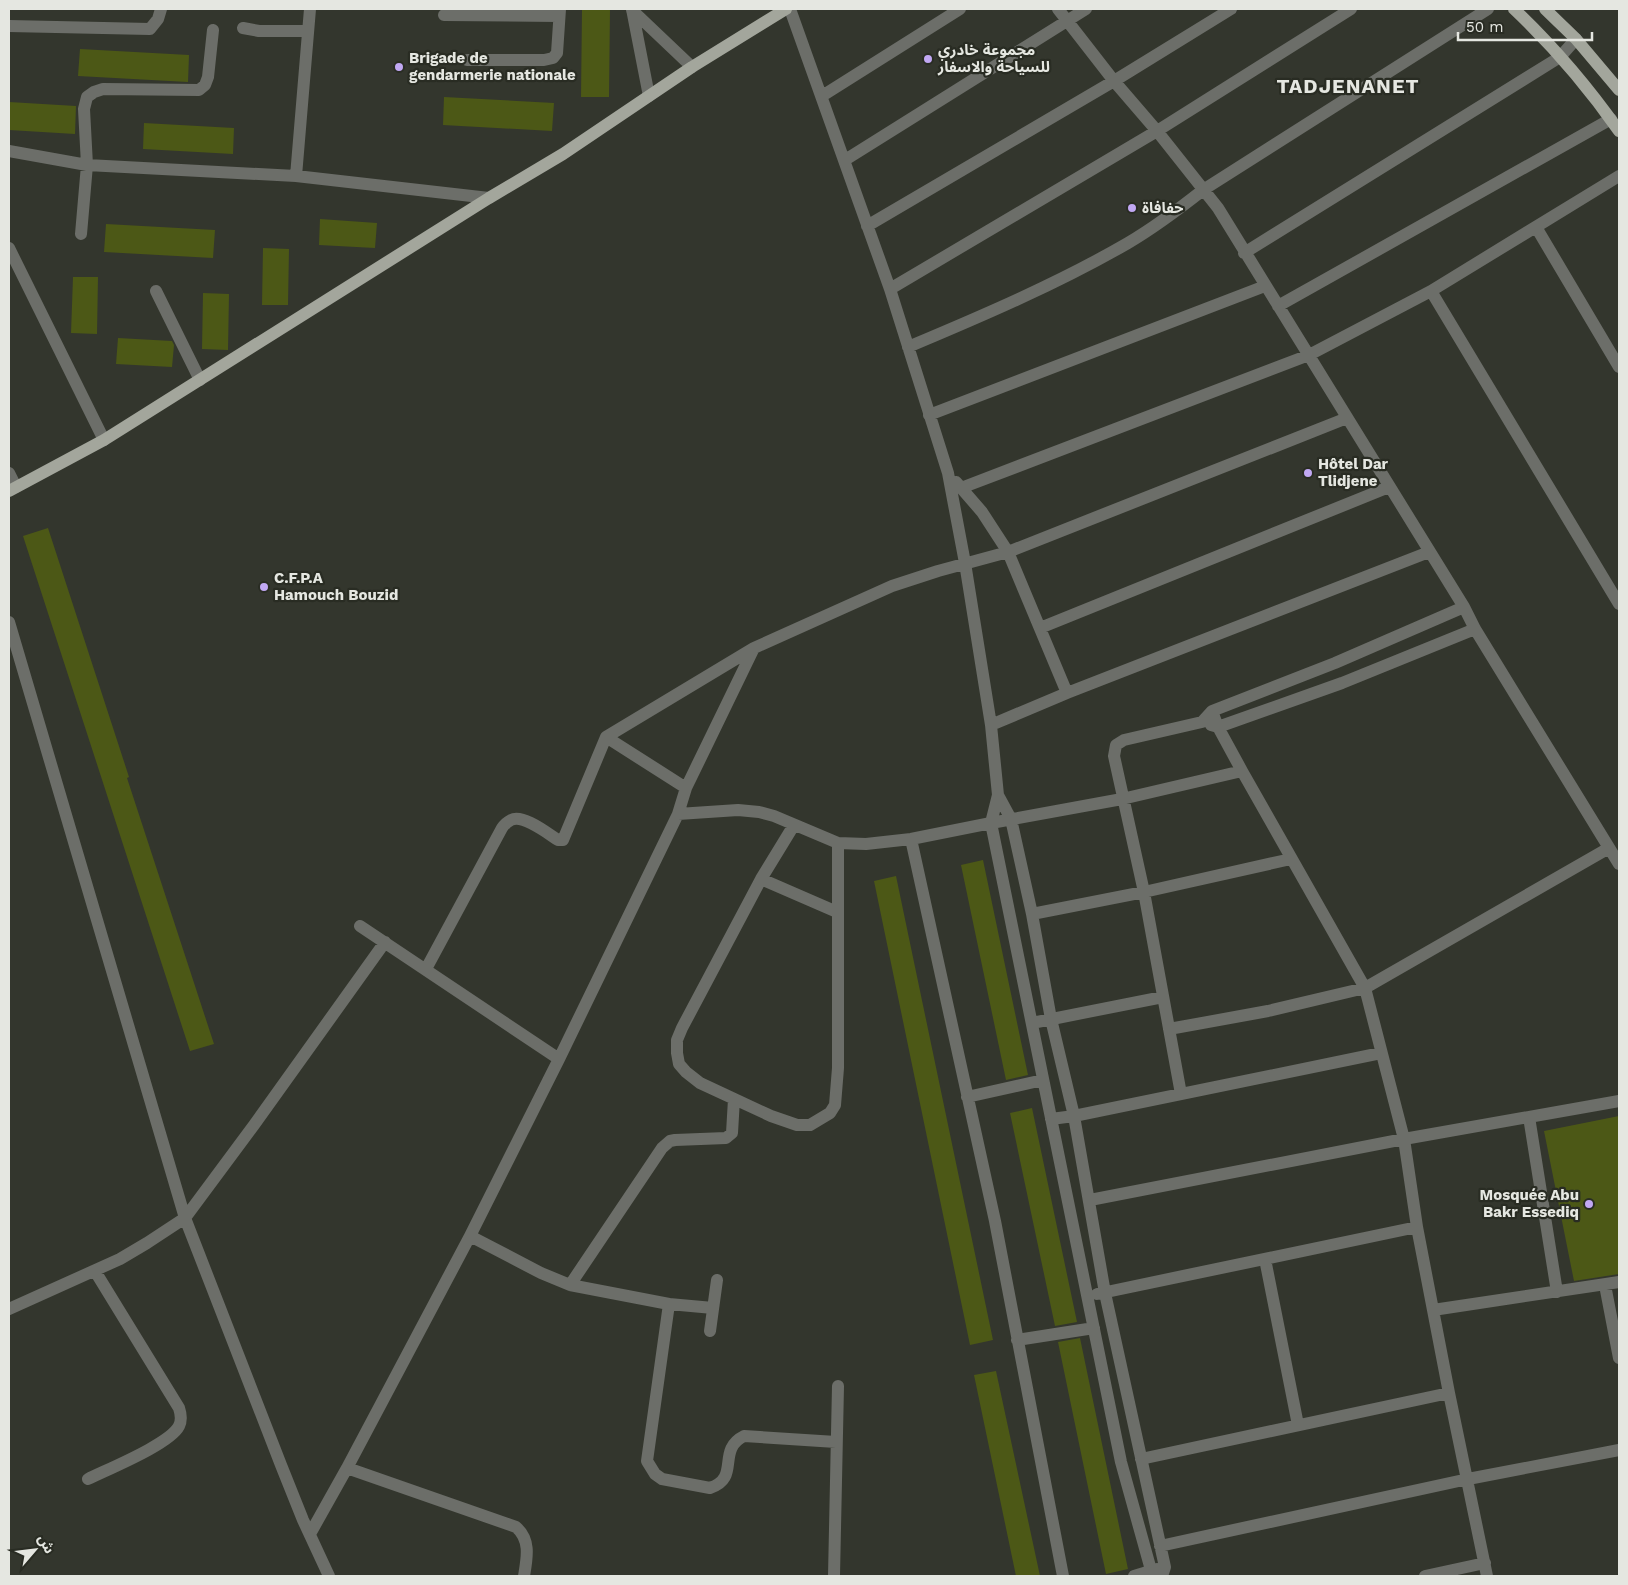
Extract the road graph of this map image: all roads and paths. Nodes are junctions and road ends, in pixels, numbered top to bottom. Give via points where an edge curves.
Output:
1 (161, 9) edge
2 (310, 9) edge
3 (632, 9) edge
4 (788, 9) edge
5 (960, 9) edge
6 (1058, 9) edge
7 (1086, 9) edge
8 (1231, 9) edge
9 (1351, 9) edge
10 (1488, 9) edge
11 (1514, 9) edge
12 (1545, 9) edge
13 (560, 12) edge
14 (444, 15) dead end
15 (1067, 20) junction
16 (9, 26) edge
17 (243, 28) dead end
18 (212, 30) dead end
19 (307, 31) junction
20 (1576, 39) junction
21 (1560, 57) junction
22 (467, 60) dead end
23 (692, 67) junction
24 (1114, 81) junction
25 (1619, 90) edge
26 (649, 96) junction
27 (822, 96) junction
28 (1611, 120) junction
29 (1157, 131) junction
30 (1619, 131) edge
31 (9, 150) edge
32 (844, 160) junction
33 (88, 165) junction
34 (296, 176) junction
35 (1619, 176) edge
36 (1203, 190) junction
37 (489, 198) junction
38 (867, 226) junction
39 (1536, 228) junction
40 (81, 234) dead end
41 (9, 248) edge
42 (1244, 253) junction
43 (1265, 286) junction
44 (890, 289) junction
45 (156, 291) dead end
46 (1431, 291) junction
47 (1278, 306) junction
48 (908, 347) junction
49 (1309, 355) junction
50 (1619, 367) edge
51 (200, 380) junction
52 (929, 415) junction
53 (1348, 418) junction
54 (104, 440) junction
55 (9, 473) edge
56 (948, 473) junction
57 (1389, 487) junction
58 (961, 488) junction
59 (12, 489) edge
60 (1008, 552) junction
61 (1430, 552) junction
62 (965, 563) junction
63 (1619, 604) edge
64 (1464, 607) junction
65 (9, 622) edge
66 (1040, 628) junction
67 (1475, 629) junction
68 (754, 648) junction
69 (1067, 693) junction
70 (1212, 711) junction
71 (1202, 722) junction
72 (991, 725) junction
73 (1218, 727) junction
74 (606, 736) junction
75 (1242, 771) junction
76 (686, 788) junction
77 (998, 795) junction
78 (1122, 800) junction
79 (678, 814) junction
80 (1012, 819) junction
81 (991, 823) junction
82 (794, 825) junction
83 (911, 839) junction
84 (838, 843) junction
85 (1609, 848) junction
86 (1291, 859) junction
87 (1619, 864) edge
88 (761, 879) junction
89 (1144, 892) junction
90 (837, 912) junction
91 (1032, 914) junction
92 (360, 926) dead end
93 (384, 942) junction
94 (426, 969) junction
95 (1365, 988) junction
96 (1163, 997) junction
97 (1051, 1019) junction
98 (1032, 1023) junction
99 (1169, 1029) junction
100 (1382, 1053) junction
101 (559, 1059) junction
102 (1044, 1080) junction
103 (1181, 1094) junction
104 (967, 1096) junction
105 (734, 1098) junction
106 (1619, 1100) edge
107 (1074, 1116) junction
108 (1529, 1117) junction
109 (1051, 1119) junction
110 (1404, 1139) junction
111 (1090, 1200) junction
112 (185, 1218) junction
113 (1417, 1227) junction
114 (470, 1236) junction
115 (1266, 1259) junction
116 (96, 1271) junction
117 (717, 1280) dead end
118 (1619, 1282) edge
119 (1605, 1285) junction
120 (570, 1286) junction
121 (1557, 1292) junction
122 (1105, 1293) junction
123 (1087, 1295) junction
124 (670, 1304) junction
125 (713, 1308) junction
126 (9, 1309) edge
127 (1433, 1310) junction
128 (1094, 1328) junction
129 (710, 1331) dead end
130 (1017, 1340) junction
131 (1619, 1358) edge
132 (838, 1386) dead end
133 (1449, 1394) junction
134 (1298, 1426) junction
135 (836, 1442) junction
136 (1619, 1450) edge
137 (1141, 1459) junction
138 (347, 1468) junction
139 (88, 1479) dead end
140 (1468, 1480) junction
141 (310, 1534) junction
142 (1160, 1546) junction
143 (1485, 1563) junction
144 (1158, 1572) edge
145 (329, 1576) edge
146 (524, 1576) edge
147 (834, 1576) edge
148 (1063, 1576) edge
149 (1134, 1576) edge
150 (1425, 1576) edge
151 (1487, 1576) edge

1 - 16 street via 150,29
2 - 19 street
3 - 23 street
3 - 26 street
4 - 23 main road
4 - 27 street
5 - 27 street
6 - 15 street
7 - 15 street
8 - 24 street
9 - 29 street
10 - 36 street
11 - 21 main road
12 - 20 main road
13 - 14 street
13 - 22 street via 557,53 553,58
15 - 24 street
15 - 32 street
17 - 19 street
18 - 33 street via 208,77 199,90 103,89 87,97 84,109
19 - 34 street
20 - 21 street
20 - 25 main road
21 - 28 main road
21 - 42 street
23 - 26 main road
24 - 29 street
24 - 38 street
26 - 37 main road via 563,154
27 - 32 street
28 - 30 main road
28 - 47 street
29 - 36 street
29 - 44 street
31 - 33 street
32 - 38 street
33 - 34 street
33 - 40 street
34 - 37 street
35 - 39 street
36 - 42 street via 1218,208
36 - 48 street via 1129,242 1062,278
37 - 51 main road
38 - 44 street
39 - 46 street
39 - 50 street
41 - 54 street
42 - 43 street
43 - 47 street
43 - 52 street
44 - 48 street
45 - 51 street
46 - 49 street
46 - 63 street
47 - 49 street
48 - 52 street
49 - 53 street
49 - 58 street
51 - 54 main road
52 - 56 street
53 - 57 street
53 - 60 street
54 - 59 main road
55 - 59 street
56 - 58 street
56 - 62 street
57 - 61 street
57 - 66 street
58 - 60 street via 982,512
60 - 62 street
60 - 66 street
61 - 64 street
61 - 69 street
62 - 68 street via 892,586
62 - 72 street
64 - 67 street
64 - 70 street via 1335,663
65 - 112 street
66 - 69 street
67 - 73 street via 1342,683
67 - 85 street
68 - 74 street
68 - 76 street
69 - 72 street
70 - 71 street
70 - 73 street
71 - 73 street
71 - 78 street via 1119,742 1114,756
72 - 77 street
73 - 75 street
74 - 76 street
74 - 94 street via 562,840 524,819 512,819 506,823
75 - 78 street
75 - 86 street
76 - 79 street
77 - 80 street
77 - 81 street
78 - 80 street
78 - 89 street
79 - 82 street via 738,810 774,816
79 - 101 street
80 - 81 street
80 - 91 street
81 - 83 street
81 - 98 street
82 - 84 street
82 - 88 street
83 - 84 street via 866,844
83 - 104 street
84 - 90 street
85 - 87 street
85 - 95 street
86 - 89 street
86 - 95 street
88 - 90 street
88 - 105 street via 677,1040 679,1064 686,1072 700,1083
89 - 91 street
89 - 96 street
90 - 105 street via 838,1068 835,1105 830,1113 810,1124 797,1124 771,1116
91 - 97 street
92 - 93 street
93 - 94 street
93 - 112 street
94 - 101 street
95 - 99 street via 1268,1011
95 - 100 street
96 - 97 street
96 - 99 street
97 - 98 street
97 - 107 street
98 - 102 street
99 - 103 street
100 - 103 street
100 - 110 street
101 - 114 street
102 - 104 street
102 - 109 street
103 - 107 street
104 - 130 street
105 - 120 street via 732,1133 721,1140 680,1139 666,1144
106 - 108 street
107 - 109 street
107 - 111 street
108 - 110 street
108 - 121 street
109 - 123 street
110 - 111 street
110 - 113 street
111 - 122 street
112 - 116 street via 147,1244
112 - 141 street
113 - 115 street
113 - 127 street
114 - 120 street
114 - 138 street
115 - 122 street
115 - 134 street
116 - 126 street
116 - 139 street via 182,1417 174,1433 162,1442
117 - 125 street
118 - 119 street
119 - 121 street
119 - 131 street
120 - 124 street
121 - 127 street
122 - 123 street
122 - 137 street
123 - 128 street
124 - 125 street
124 - 135 street via 647,1461 655,1474 710,1488 725,1478 731,1448 744,1436
125 - 129 street
127 - 133 street
128 - 130 street
128 - 144 street via 1122,1462
130 - 148 street
132 - 135 street
133 - 134 street
133 - 140 street
134 - 137 street
135 - 147 street
136 - 140 street
137 - 142 street
138 - 141 street
138 - 146 street via 516,1527 527,1548
140 - 142 street
140 - 143 street
141 - 145 street
142 - 144 street
143 - 150 street
143 - 151 street
144 - 149 street

